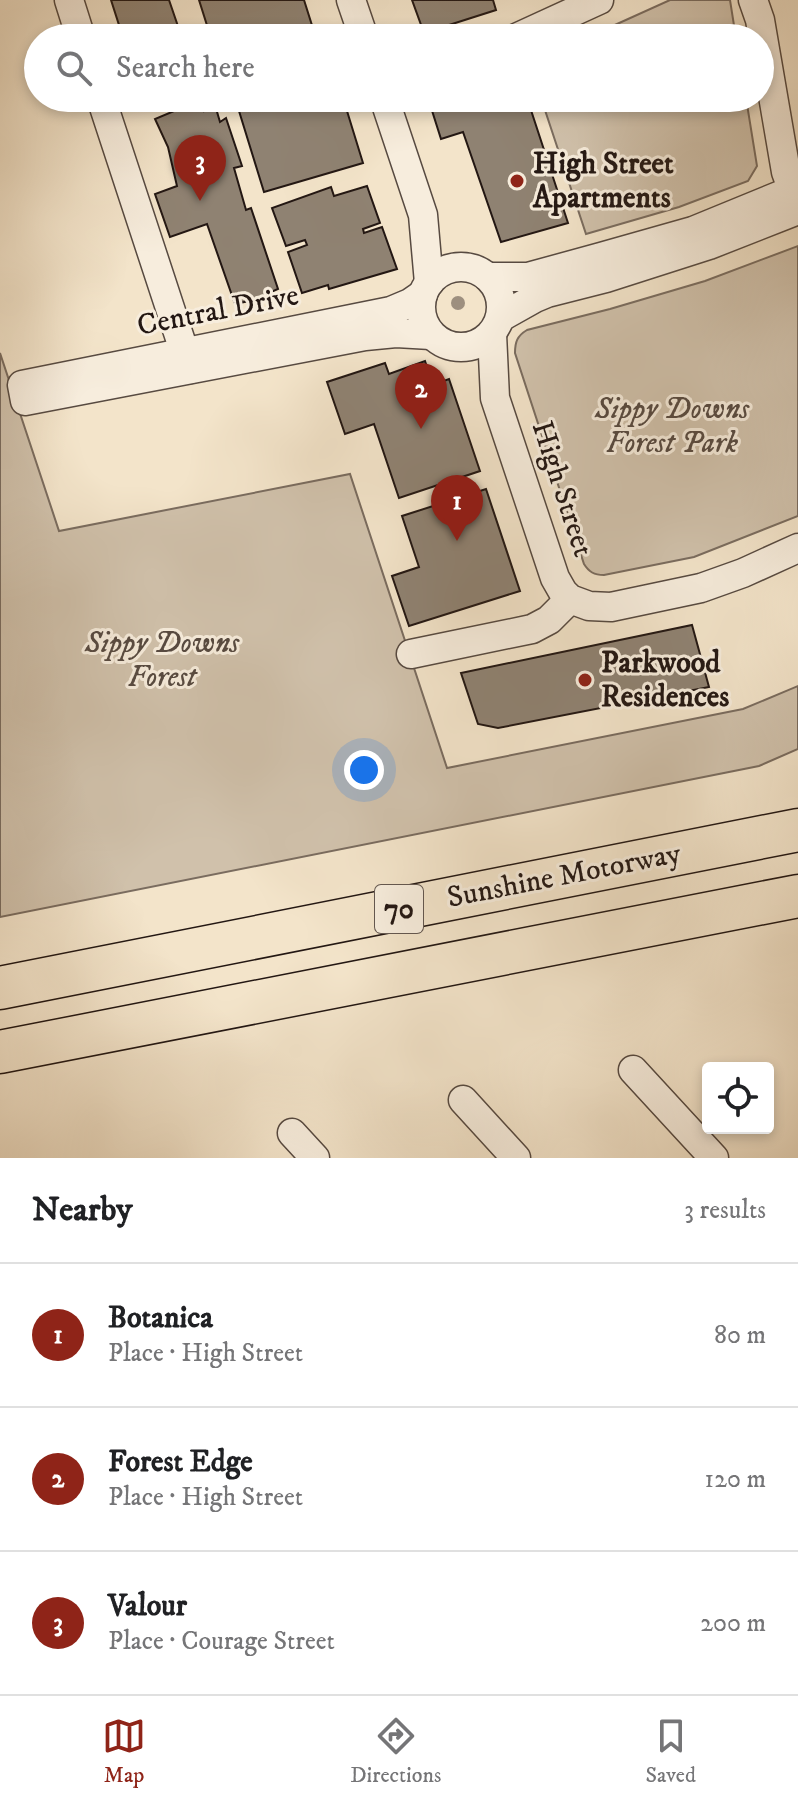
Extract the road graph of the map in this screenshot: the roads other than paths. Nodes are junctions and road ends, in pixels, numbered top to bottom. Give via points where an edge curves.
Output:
1 (69, 0) edge
2 (351, 0) edge
3 (599, 0) edge
4 (77, 24) edge
5 (359, 24) edge
6 (547, 24) edge
7 (774, 99) edge
8 (106, 112) edge
9 (389, 112) edge
10 (796, 198) edge
11 (423, 215) junction
12 (478, 272) junction
13 (426, 288) junction
14 (496, 325) junction
15 (441, 341) junction
16 (187, 361) junction
17 (23, 393) dead end
18 (495, 398) junction
19 (798, 548) edge
20 (570, 599) junction
21 (411, 654) dead end
22 (798, 830) edge
23 (798, 896) edge
24 (0, 988) edge
25 (0, 1052) edge
26 (633, 1070) dead end
27 (463, 1100) dead end
28 (292, 1133) dead end
29 (315, 1158) edge
30 (516, 1158) edge
31 (714, 1158) edge

1 - 4 street
2 - 5 street
3 - 6 street
7 - 10 street via 786,172
8 - 16 street
9 - 11 street
10 - 12 street via 528,277
10 - 14 street via 709,245 535,298
11 - 12 street via 454,253
11 - 13 street
12 - 13 street via 447,269
12 - 14 street via 500,295
13 - 15 street via 421,315
13 - 16 street, Central Drive via 391,311
14 - 15 street via 474,346
14 - 18 street, High Street
15 - 16 street, Central Drive via 396,333
15 - 18 street, High Street
16 - 17 street, Central Drive
18 - 20 street, High Street via 555,578
19 - 20 street via 701,588 611,607
20 - 21 street via 532,629
22 - 24 highway, Sunshine Motorway / 70
23 - 25 highway, 70
26 - 31 street
27 - 30 street
28 - 29 street

